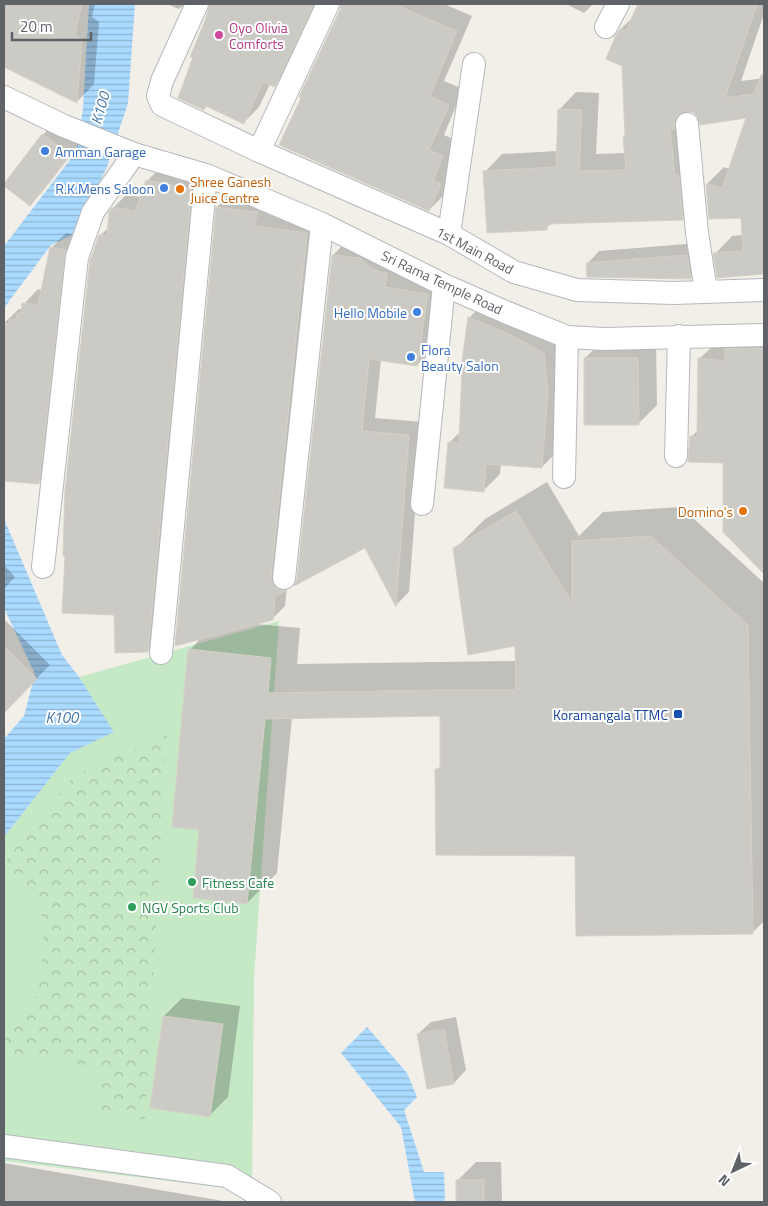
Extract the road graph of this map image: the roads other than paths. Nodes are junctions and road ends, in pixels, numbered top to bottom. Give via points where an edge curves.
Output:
1 (198, 4) edge
2 (328, 4) edge
3 (618, 4) edge
4 (606, 27) dead end
5 (474, 64) dead end
6 (4, 97) edge
7 (687, 124) dead end
8 (124, 150) junction
9 (259, 151) junction
10 (206, 175) junction
11 (322, 224) junction
12 (449, 234) junction
13 (444, 285) junction
14 (764, 290) edge
15 (706, 291) junction
16 (764, 335) edge
17 (679, 336) junction
18 (567, 337) junction
19 (676, 456) dead end
20 (564, 477) dead end
21 (422, 504) dead end
22 (43, 567) dead end
23 (284, 578) dead end
24 (161, 653) dead end
25 (4, 1146) edge
26 (270, 1202) edge

1 - 9 street, 1st Main Road via 162,81 158,96 160,102
2 - 9 street
3 - 4 street
5 - 12 street
6 - 8 street, Sri Rama Temple Road
7 - 15 street via 696,233
8 - 10 street, Sri Rama Temple Road
8 - 22 street via 93,212 77,257
9 - 12 street, 1st Main Road
10 - 11 street, Sri Rama Temple Road
10 - 24 street
11 - 13 street, Sri Rama Temple Road
11 - 23 street
12 - 15 street, 1st Main Road via 514,272 577,290
13 - 18 street, Sri Rama Temple Road
13 - 21 street
14 - 15 street, 1st Main Road
16 - 17 street, Sri Rama Temple Road
17 - 18 street, Sri Rama Temple Road
17 - 19 street
18 - 20 street
25 - 26 street via 228,1176

